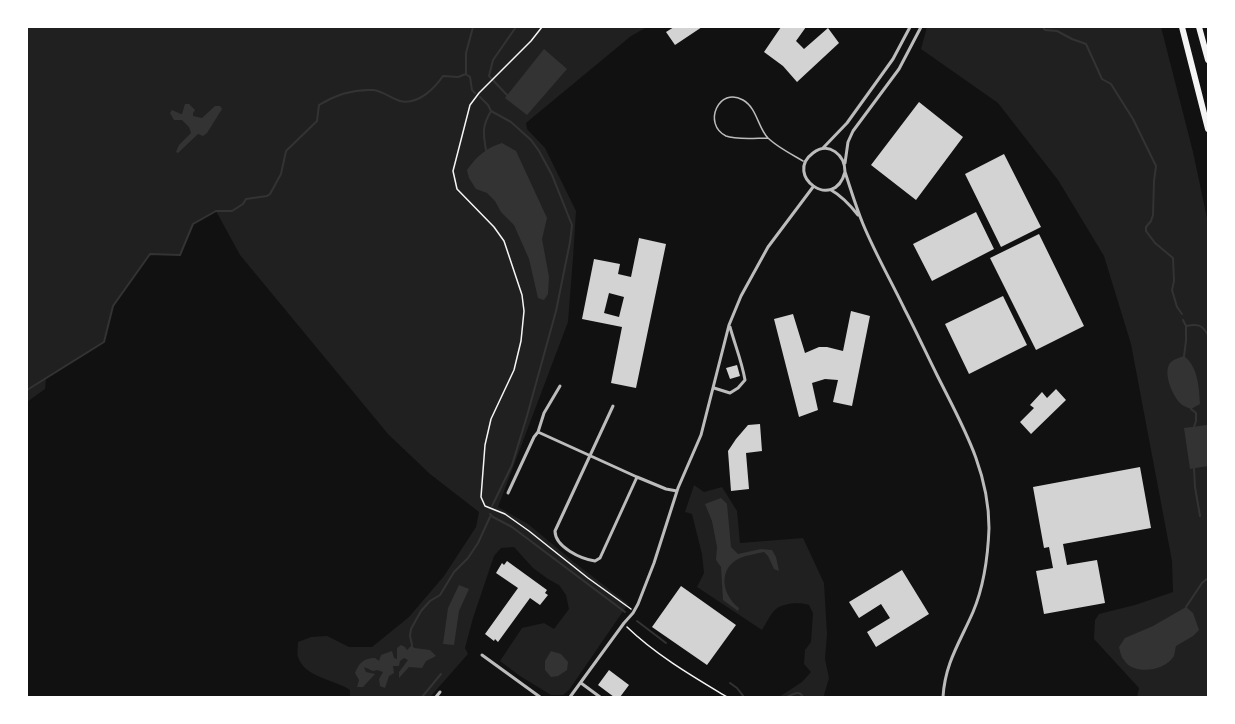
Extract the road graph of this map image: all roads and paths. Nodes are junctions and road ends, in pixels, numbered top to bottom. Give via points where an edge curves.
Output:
1 (542, 27) edge
2 (910, 27) edge
3 (921, 27) edge
4 (1182, 27) edge
5 (1201, 27) edge
6 (1208, 54) edge
7 (1208, 60) edge
8 (1208, 129) edge
9 (768, 138) junction
10 (821, 149) junction
11 (805, 163) junction
12 (845, 166) junction
13 (845, 172) junction
14 (813, 187) junction
15 (831, 190) junction
16 (861, 219) junction
17 (729, 325) junction
18 (560, 386) dead end
19 (713, 388) junction
20 (613, 406) dead end
21 (538, 432) junction
22 (591, 455) junction
23 (637, 477) junction
24 (677, 491) junction
25 (508, 493) dead end
26 (634, 610) junction
27 (624, 623) junction
28 (482, 655) dead end
29 (581, 683) junction
30 (440, 692) dead end
31 (436, 697) edge
32 (540, 697) edge
33 (570, 697) edge
34 (600, 697) edge
35 (727, 697) edge
36 (943, 697) edge

1 - 26 path via 470,105 453,171 457,189 504,241 524,311 522,341 514,370 491,419 485,445 482,497 485,506 530,531
2 - 10 street via 893,59 847,123
3 - 12 street via 899,69 853,131
4 - 8 highway
5 - 6 highway
5 - 7 highway
9 - 9 lane via 728,137 714,119 717,106 724,99 743,100
9 - 11 lane
10 - 11 street
10 - 12 street via 838,154
11 - 14 street via 805,176
12 - 13 street
13 - 15 street via 839,185
13 - 16 street
14 - 15 street
14 - 17 street via 768,247
15 - 16 street
16 - 36 street via 966,432 984,480 988,506 982,587 951,658
17 - 19 street
17 - 19 street via 744,380 730,393
18 - 21 street
19 - 24 street via 701,435
20 - 22 street
21 - 22 street
21 - 25 street
22 - 23 street
22 - 23 street via 555,532 559,543 579,556 596,561 600,558
23 - 24 street
24 - 26 street
26 - 27 street
27 - 29 street
27 - 35 path via 676,666
28 - 32 street
29 - 33 street
29 - 34 street
30 - 31 street

